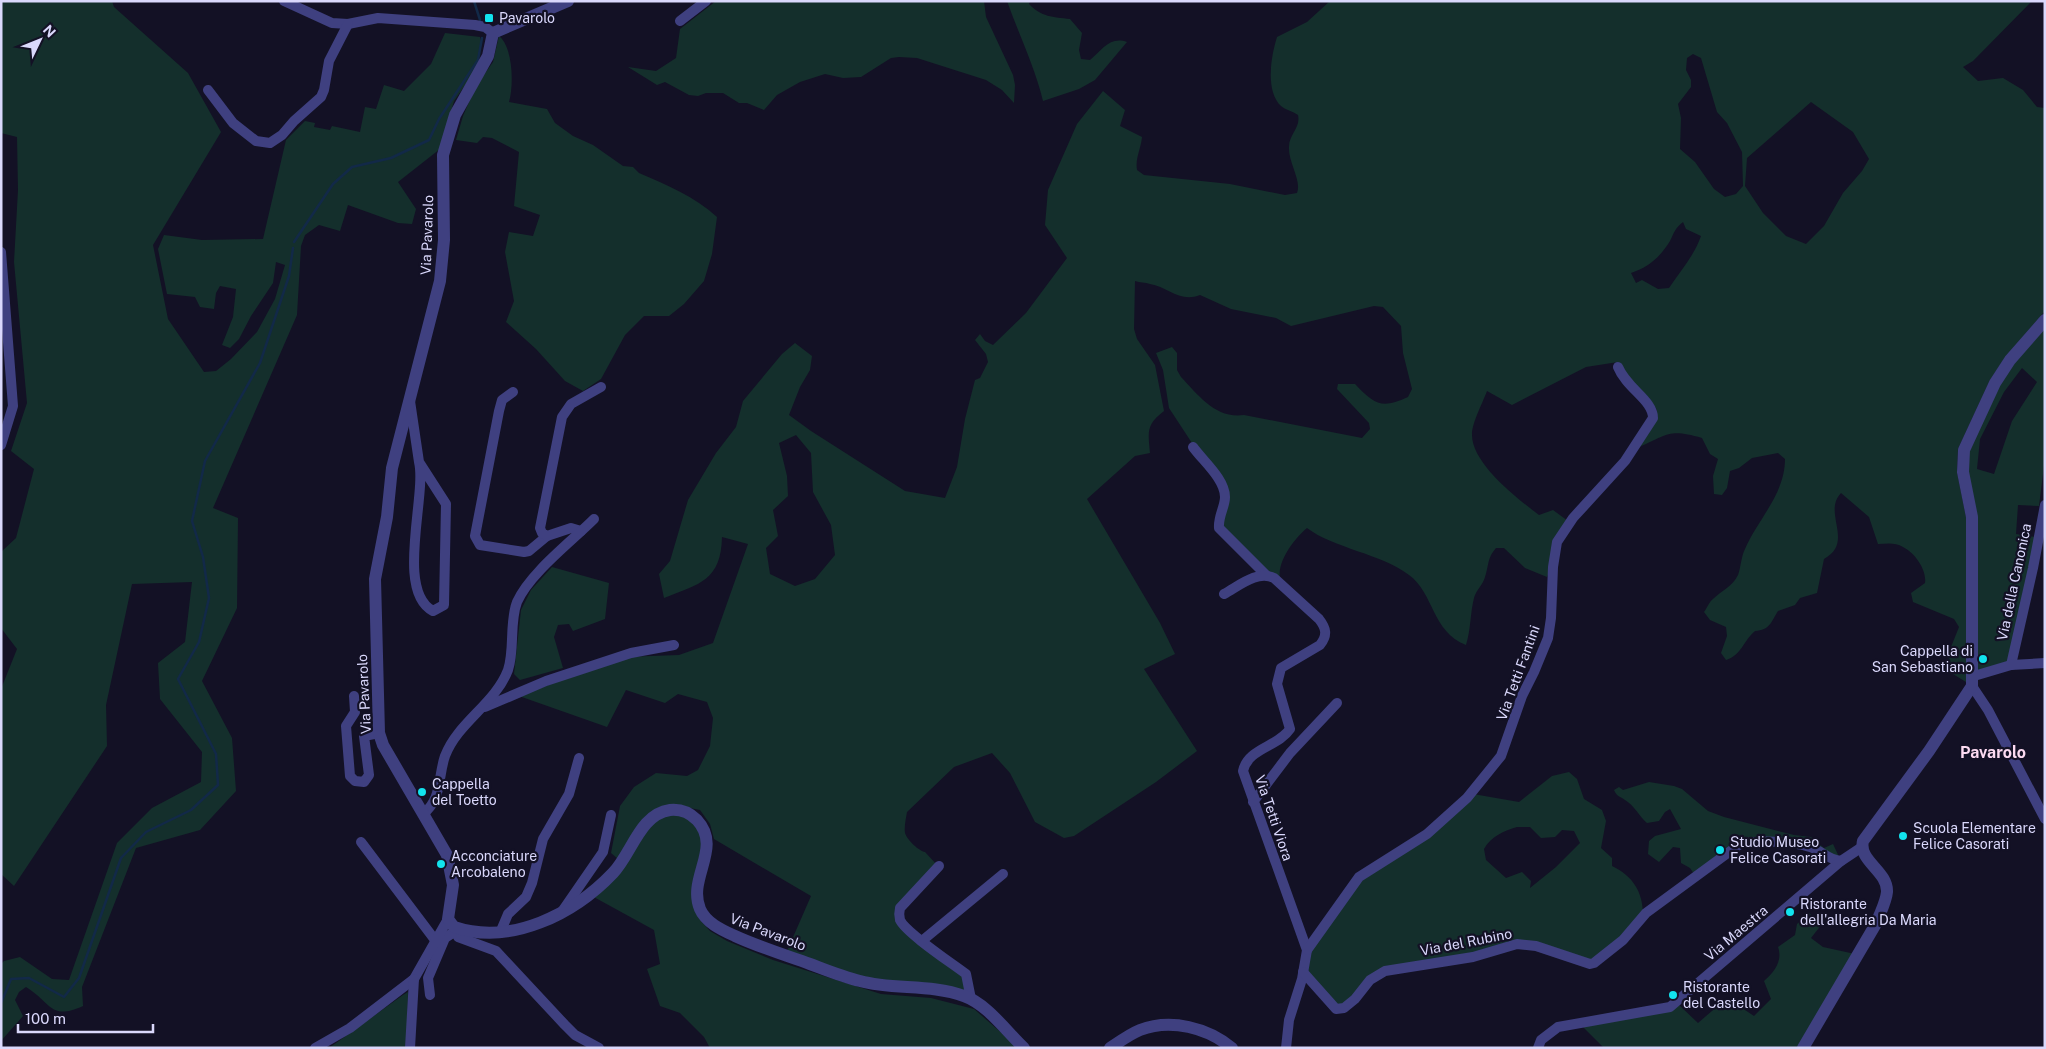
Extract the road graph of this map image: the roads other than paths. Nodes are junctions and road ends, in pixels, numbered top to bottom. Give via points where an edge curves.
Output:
1 (284, 1) edge
2 (299, 1) edge
3 (568, 1) edge
4 (706, 1) edge
5 (680, 21) dead end
6 (332, 23) junction
7 (348, 24) junction
8 (493, 33) junction
9 (208, 90) dead end
10 (1, 252) edge
11 (2045, 320) edge
12 (1618, 367) dead end
13 (601, 386) dead end
14 (513, 392) dead end
15 (410, 400) junction
16 (1, 445) edge
17 (1192, 447) dead end
18 (419, 462) junction
19 (2045, 505) edge
20 (594, 519) dead end
21 (581, 531) junction
22 (547, 536) junction
23 (1266, 574) junction
24 (1224, 594) dead end
25 (674, 645) dead end
26 (2045, 663) edge
27 (2011, 666) junction
28 (1977, 678) junction
29 (354, 696) dead end
30 (1337, 703) dead end
31 (482, 708) junction
32 (379, 733) junction
33 (579, 758) dead end
34 (1252, 802) junction
35 (423, 814) junction
36 (611, 815) dead end
37 (2045, 820) edge
38 (361, 842) dead end
39 (1862, 847) junction
40 (1841, 861) junction
41 (939, 866) dead end
42 (1003, 874) dead end
43 (562, 911) junction
44 (452, 926) junction
45 (500, 932) junction
46 (435, 940) junction
47 (923, 940) junction
48 (1307, 950) junction
49 (1304, 972) junction
50 (414, 979) junction
51 (430, 995) dead end
52 (971, 999) junction
53 (315, 1048) edge
54 (410, 1048) edge
55 (599, 1048) edge
56 (1024, 1048) edge
57 (1110, 1048) edge
58 (1232, 1048) edge
59 (1286, 1048) edge
60 (1538, 1048) edge
61 (1803, 1048) edge

1 - 6 street
2 - 6 street
3 - 8 street
4 - 5 street
6 - 7 street
7 - 8 street via 378,18 475,25
7 - 9 street via 329,61 321,97 270,143 256,142 233,123
8 - 15 street, Via Pavarolo via 488,56 455,115 443,155 444,240 440,281
10 - 16 street via 13,406
11 - 28 street via 2010,360 1995,383 1964,450 1963,472 1972,517
12 - 48 street, Via Tetti Fantini via 1635,393 1651,406 1653,418 1625,461 1573,518 1557,542 1548,638 1522,696 1501,756 1467,798 1427,834 1359,877
13 - 22 street via 570,404 562,417 540,528
14 - 22 street via 502,400 499,411 475,536 480,545 487,548 524,552
15 - 18 street
15 - 32 street, Via Pavarolo via 392,468 375,579
17 - 23 street via 1222,486 1225,498 1218,517 1219,528
18 - 18 street via 446,504 445,598 444,605 434,611 428,608 419,593 414,572
19 - 27 street, Via della Canonica
20 - 21 street
21 - 22 street via 571,528
21 - 31 street via 535,577 517,602 508,670
23 - 24 street
23 - 34 street, Via Tetti Viora via 1319,619 1326,632 1320,645 1281,668 1277,684 1290,729 1245,762 1243,771
25 - 31 street via 631,653 546,681
26 - 27 street
27 - 28 street
28 - 37 street via 1988,710
28 - 39 street via 1929,751 1863,841
29 - 32 street via 354,712 346,726 350,776 355,782 364,782 369,775 364,736
30 - 34 street via 1290,753
31 - 35 street via 461,730 446,755 436,798 432,808
32 - 35 street, Via Pavarolo
33 - 45 street via 569,794 543,839 526,897 508,914
34 - 48 street, Via Tetti Viora
35 - 44 street, Via Pavarolo via 442,843 452,871
36 - 43 street via 603,852
38 - 46 street
39 - 40 street, Via Maestra
39 - 61 street via 1884,879 1887,892 1877,922
40 - 49 street, Via del Rubino via 1828,859 1809,847 1753,841 1740,844 1646,913 1623,940 1590,964 1536,946 1517,944 1473,957 1385,970 1370,980 1344,1008 1336,1009
40 - 60 street, Via Maestra via 1670,1007 1558,1027 1548,1033
41 - 47 street via 900,908 901,921
42 - 47 street
43 - 45 street, Via Pavarolo via 543,922
43 - 52 street, Via Pavarolo via 613,873 646,823 659,813 682,810 702,825 708,838 707,858 699,879 697,900 701,911 715,927 747,942 860,982 948,992
44 - 45 street, Via Pavarolo via 482,933
44 - 46 street
44 - 51 street via 428,978
44 - 55 street via 458,936 496,951 564,1026
46 - 50 street
47 - 52 street via 966,974
48 - 49 street
49 - 59 street via 1289,1020
50 - 53 street via 350,1028
50 - 54 street
52 - 56 street, Via Pavarolo
57 - 58 street via 1140,1030 1159,1025 1177,1025 1208,1032

